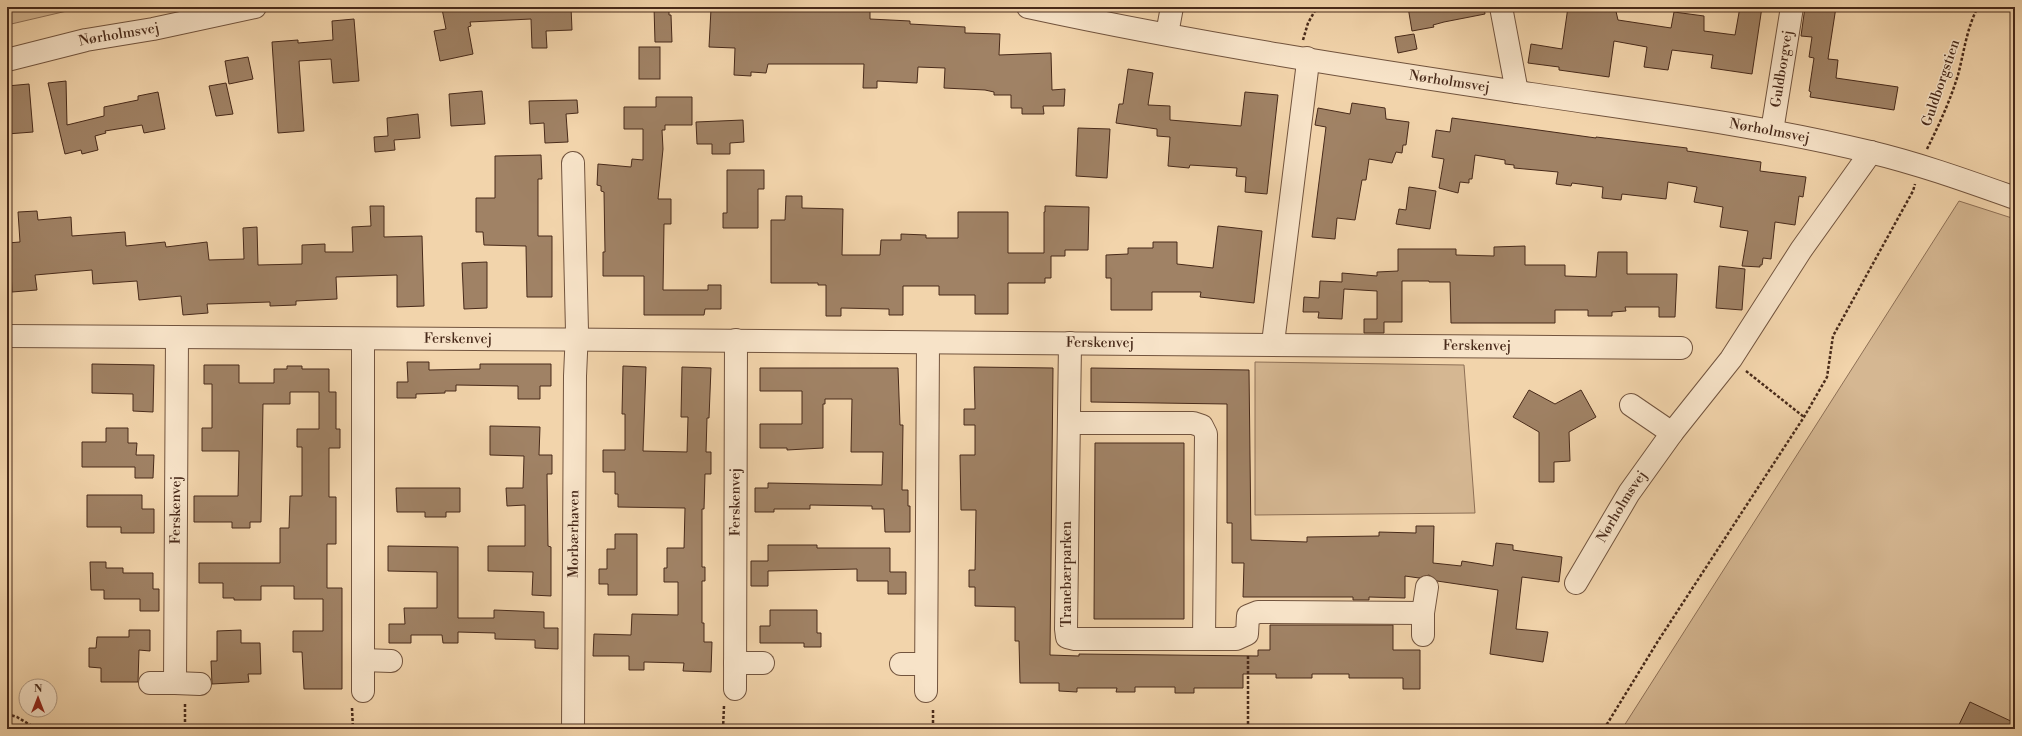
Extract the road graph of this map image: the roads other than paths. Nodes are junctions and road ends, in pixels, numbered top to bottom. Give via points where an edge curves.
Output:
1 (255, 7) edge
2 (1028, 7) edge
3 (1172, 7) edge
4 (1501, 7) edge
5 (1792, 7) edge
6 (1167, 34) junction
7 (1307, 58) junction
8 (7, 60) edge
9 (1517, 92) junction
10 (1772, 131) junction
11 (1871, 152) junction
12 (573, 163) dead end
13 (2015, 198) edge
14 (7, 336) edge
15 (177, 337) junction
16 (363, 339) junction
17 (577, 340) junction
18 (736, 340) junction
19 (928, 343) junction
20 (1070, 343) junction
21 (1273, 343) junction
22 (1681, 348) dead end
23 (1631, 405) dead end
24 (1070, 423) junction
25 (1672, 433) junction
26 (1576, 583) dead end
27 (1427, 587) dead end
28 (1423, 613) junction
29 (1423, 635) dead end
30 (1204, 639) junction
31 (363, 660) junction
32 (391, 661) dead end
33 (735, 663) junction
34 (763, 663) dead end
35 (901, 664) dead end
36 (925, 664) junction
37 (150, 683) dead end
38 (175, 683) junction
39 (200, 684) dead end
40 (735, 689) dead end
41 (363, 691) dead end
42 (926, 691) dead end
43 (573, 729) edge

1 - 8 street, Nørholmsvej via 86,40
2 - 6 street, Nørholmsvej
3 - 6 street
4 - 9 street
5 - 10 street, Guldborgvej
6 - 7 street, Nørholmsvej
7 - 9 street, Nørholmsvej
7 - 21 street
9 - 10 street, Nørholmsvej
10 - 11 street, Nørholmsvej
11 - 13 street, Nørholmsvej via 1919,165
11 - 25 street, Nørholmsvej via 1801,250 1731,360
12 - 17 street
14 - 15 street, Ferskenvej
15 - 16 street, Ferskenvej
15 - 38 street, Ferskenvej
16 - 17 street, Ferskenvej
16 - 31 street
17 - 18 street, Ferskenvej
17 - 43 street, Morbærhaven
18 - 19 street, Ferskenvej
18 - 33 street, Ferskenvej
19 - 20 street, Ferskenvej
19 - 36 street
20 - 21 street, Ferskenvej
20 - 24 street, Tranebærparken
21 - 22 street, Ferskenvej
23 - 25 street
24 - 30 street via 1193,423 1202,426 1206,434
24 - 30 street, Tranebærparken via 1067,637
25 - 26 street, Nørholmsvej via 1629,493
27 - 28 street
28 - 29 street
28 - 30 street, Tranebærparken via 1258,612 1248,616 1247,634 1236,639
31 - 32 street
31 - 41 street
33 - 34 street
33 - 40 street, Ferskenvej
35 - 36 street
36 - 42 street
37 - 38 street
38 - 39 street

